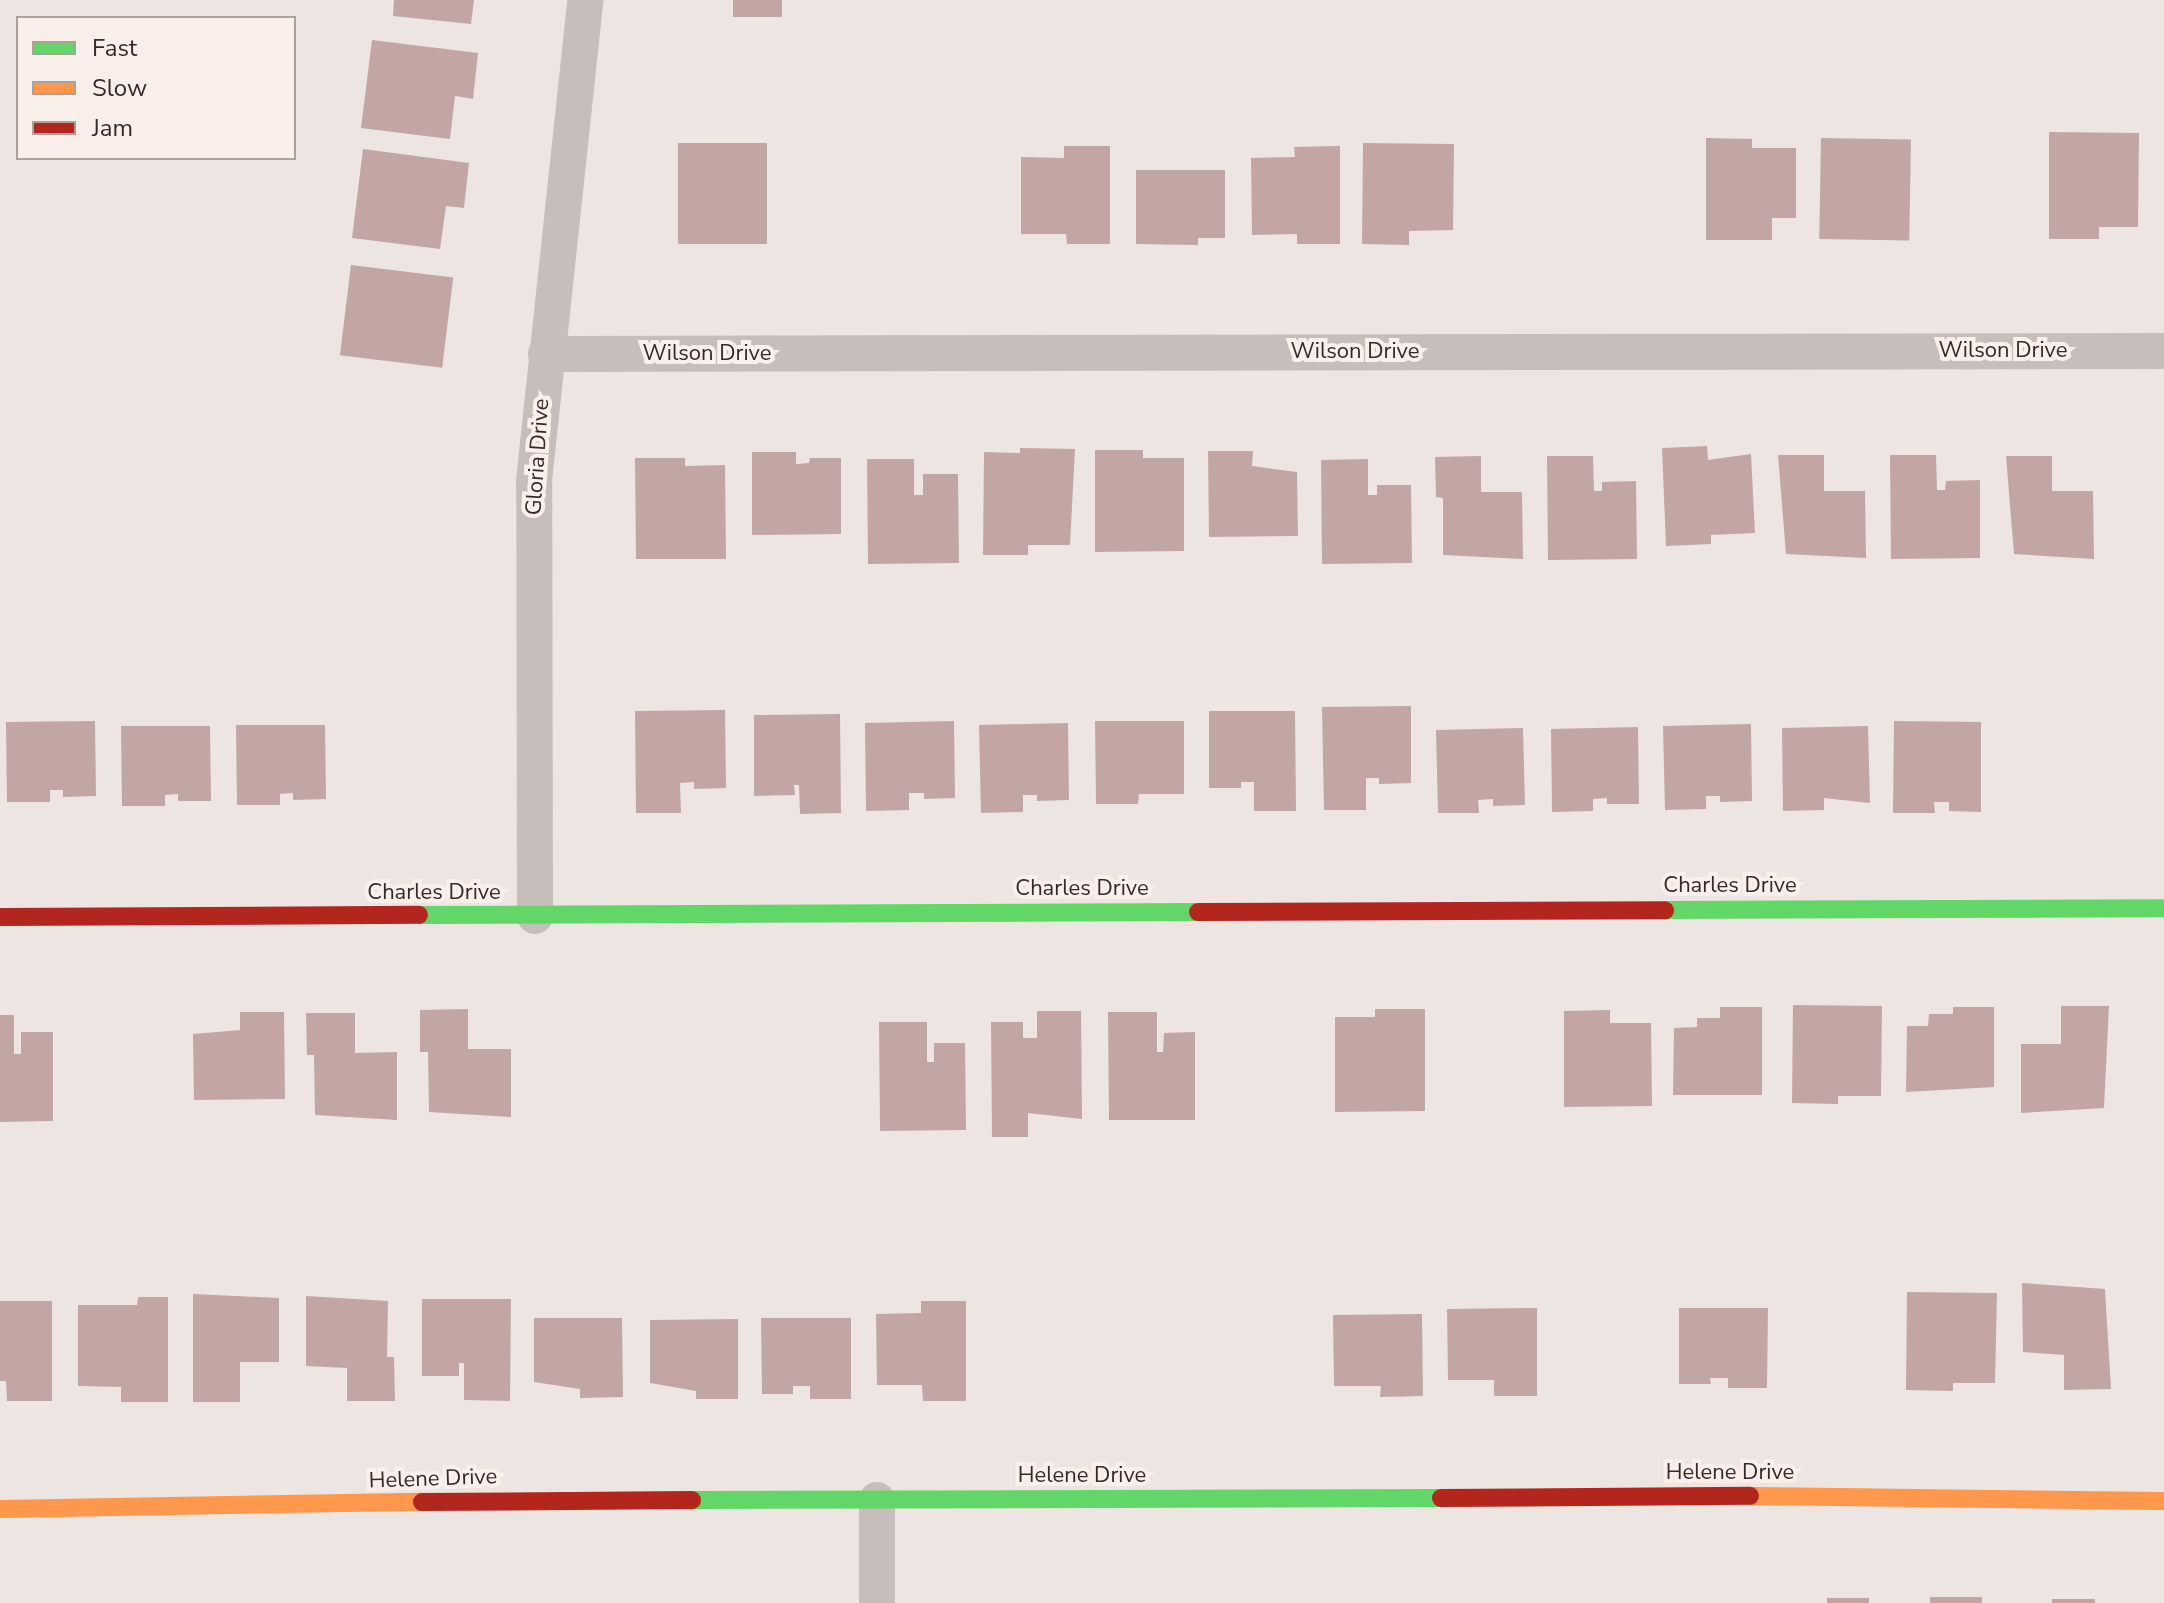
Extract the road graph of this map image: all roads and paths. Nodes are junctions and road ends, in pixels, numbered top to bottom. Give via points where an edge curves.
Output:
1 (585, 0) edge
2 (2164, 351) edge
3 (546, 354) junction
4 (2164, 908) edge
5 (535, 916) junction
6 (0, 917) edge
7 (877, 1500) junction
8 (2164, 1501) edge
9 (0, 1509) edge
10 (877, 1603) edge

1 - 3 street, Gloria Drive
2 - 3 street, Wilson Drive
3 - 5 street, Gloria Drive via 534,481
4 - 5 street, Charles Drive
5 - 6 street, Charles Drive
7 - 8 street, Helene Drive via 1859,1496
7 - 9 street, Helene Drive
7 - 10 street

